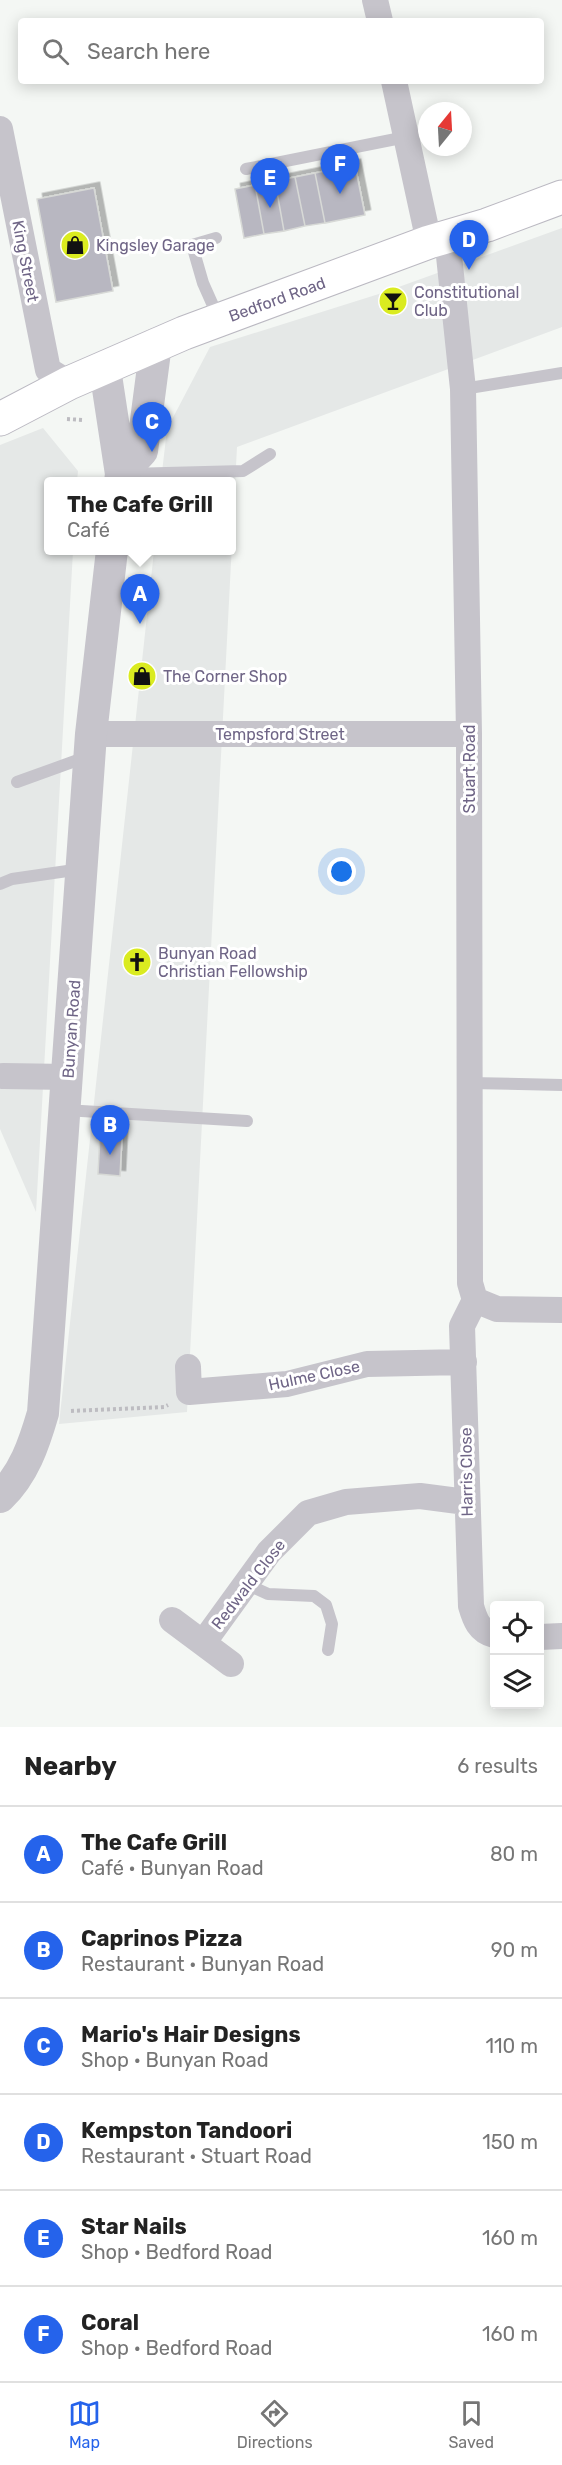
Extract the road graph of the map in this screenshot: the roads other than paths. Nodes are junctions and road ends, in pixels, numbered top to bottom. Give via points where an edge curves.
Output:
1 (375, 0) edge
2 (379, 18) edge
3 (395, 84) edge
4 (0, 129) edge
5 (406, 137) junction
6 (246, 169) dead end
7 (562, 197) edge
8 (216, 238) dead end
9 (438, 239) junction
10 (219, 320) junction
11 (156, 344) junction
12 (105, 369) junction
13 (562, 374) edge
14 (69, 383) junction
15 (463, 389) junction
16 (0, 419) edge
17 (270, 454) dead end
18 (121, 477) edge
19 (122, 477) edge
20 (138, 477) edge
21 (111, 555) edge
22 (469, 735) junction
23 (90, 745) junction
24 (17, 782) dead end
25 (82, 868) junction
26 (0, 884) edge
27 (1, 1075) edge
28 (68, 1077) junction
29 (470, 1083) junction
30 (562, 1085) edge
31 (65, 1110) junction
32 (247, 1121) dead end
33 (475, 1300) junction
34 (562, 1310) edge
35 (464, 1362) junction
36 (189, 1380) road end
37 (0, 1497) edge
38 (466, 1502) junction
39 (246, 1584) junction
40 (172, 1620) dead end
41 (490, 1634) edge
42 (562, 1636) edge
43 (544, 1637) edge
44 (203, 1642) junction
45 (328, 1650) dead end
46 (231, 1664) dead end

1 - 2 street
3 - 5 street, Stuart Road
4 - 14 street, King Street via 48,369
5 - 6 lane
5 - 9 street, Stuart Road
7 - 9 main road, Bedford Road
8 - 10 lane via 192,245
9 - 10 main road, Bedford Road
9 - 15 street, Stuart Road
10 - 11 main road, Bedford Road
11 - 12 main road, Bedford Road
11 - 19 street via 141,451
12 - 14 main road, Bedford Road
12 - 18 street
13 - 15 lane
14 - 16 main road, Bedford Road
15 - 22 street, Stuart Road
17 - 20 lane via 243,471
21 - 23 street, Bunyan Road
22 - 23 street, Tempsford Street
22 - 29 street, Stuart Road
23 - 24 lane
23 - 25 street, Bunyan Road
25 - 26 lane
25 - 28 street, Bunyan Road
27 - 28 street
28 - 31 street, Bunyan Road
29 - 30 lane
29 - 33 street, Stuart Road via 470,1283
31 - 32 lane
31 - 37 street, Bunyan Road via 43,1413 32,1451
33 - 34 street via 497,1309
33 - 35 street, Harris Close via 462,1326
35 - 36 street, Hulme Close via 368,1364 286,1384
35 - 38 street, Harris Close
38 - 39 street, Redwald Close via 420,1496 346,1502 308,1513 269,1552
38 - 41 street, Harris Close via 471,1606 476,1623
39 - 44 street, Redwald Close
39 - 45 lane via 268,1594 314,1596 326,1605 332,1624
40 - 44 street, Redwald Close
42 - 43 street
44 - 46 street, Redwald Close

